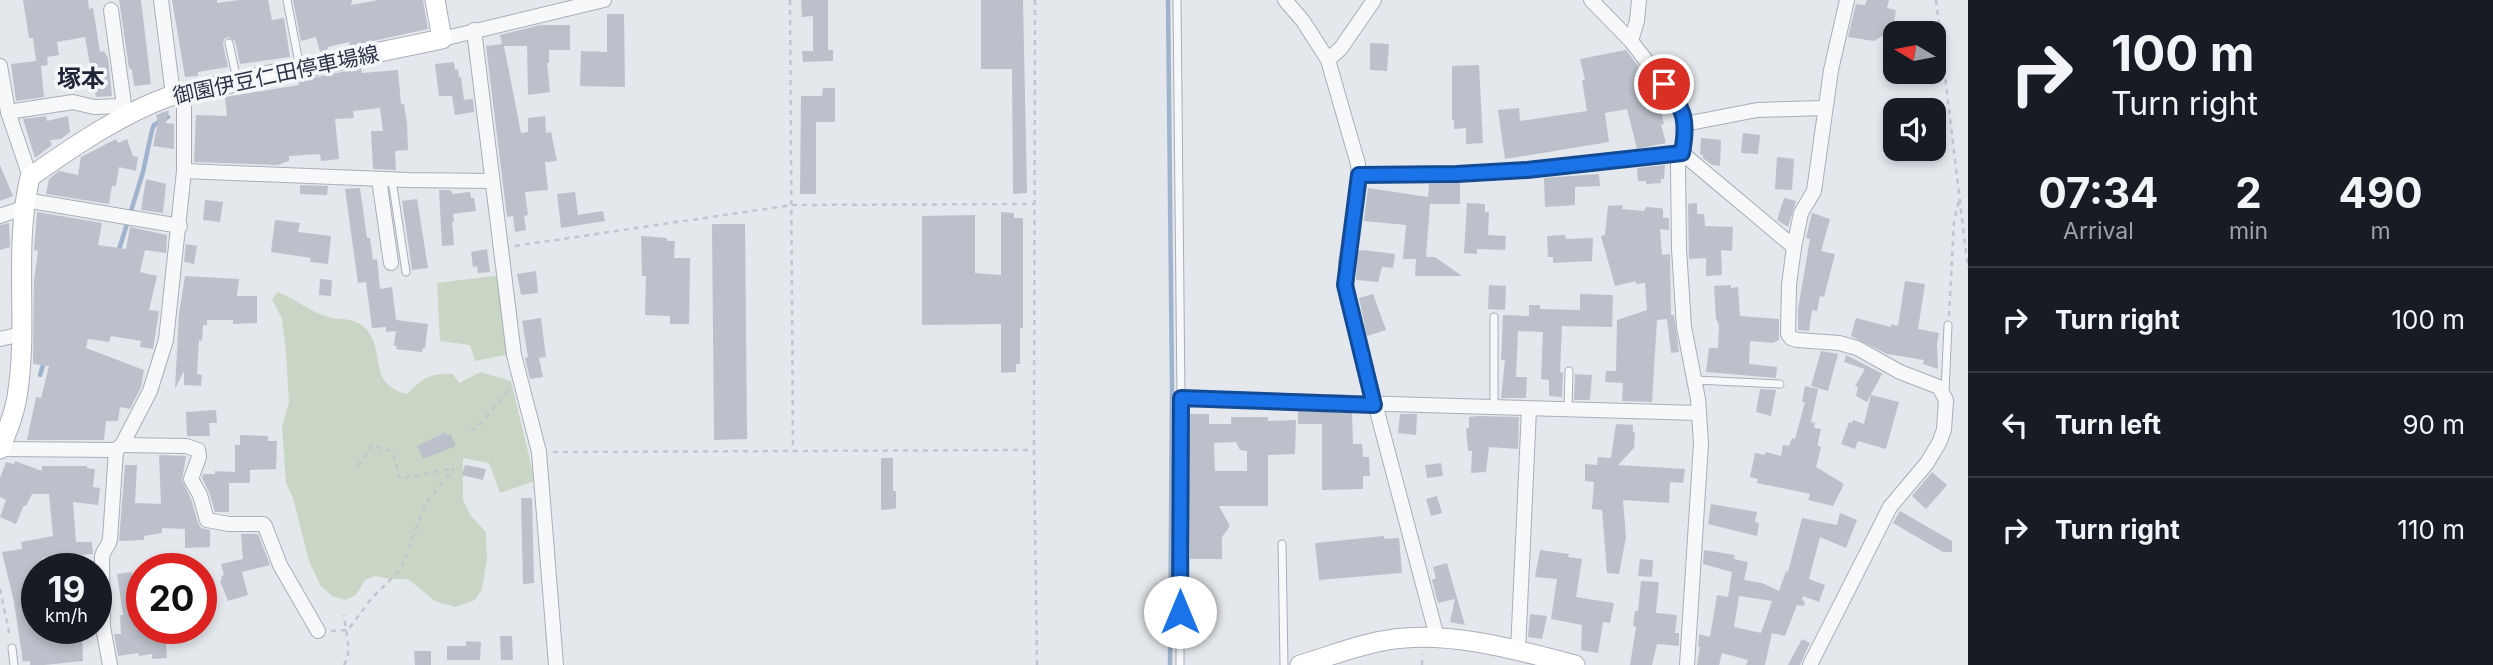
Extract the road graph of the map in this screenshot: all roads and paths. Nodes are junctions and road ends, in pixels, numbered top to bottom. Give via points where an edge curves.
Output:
1 (161, 0) edge
2 (286, 0) edge
3 (435, 0) edge
4 (604, 0) edge
5 (790, 0) edge
6 (1035, 0) edge
7 (1177, 0) edge
8 (1285, 0) edge
9 (1374, 0) edge
10 (1591, 0) edge
11 (1639, 0) edge
12 (1847, 0) edge
13 (1936, 0) edge
14 (111, 10) dead end
15 (474, 30) junction
16 (442, 39) junction
17 (1631, 41) junction
18 (229, 43) dead end
19 (1328, 60) junction
20 (0, 66) edge
21 (300, 69) junction
22 (237, 82) junction
23 (178, 94) junction
24 (1824, 108) junction
25 (125, 111) junction
26 (8, 112) junction
27 (1685, 124) junction
28 (1682, 153) junction
29 (184, 171) junction
30 (1359, 175) junction
31 (30, 177) junction
32 (386, 180) junction
33 (491, 181) junction
34 (1959, 198) junction
35 (24, 204) junction
36 (1034, 204) junction
37 (792, 205) junction
38 (0, 216) edge
39 (180, 226) junction
40 (1794, 247) junction
41 (502, 248) junction
42 (391, 262) dead end
43 (1968, 269) edge
44 (405, 272) dead end
45 (1494, 317) dead end
46 (1948, 325) joint
47 (22, 334) junction
48 (0, 339) edge
49 (1569, 371) dead end
50 (520, 380) junction
51 (1694, 380) junction
52 (1780, 384) dead end
53 (1945, 394) junction
54 (1181, 398) junction
55 (1374, 405) junction
56 (1494, 408) junction
57 (1529, 409) junction
58 (1568, 410) junction
59 (1699, 414) junction
60 (471, 430) dead end
61 (119, 447) junction
62 (0, 449) edge
63 (1034, 450) junction
64 (793, 451) junction
65 (539, 452) junction
66 (359, 466) dead end
67 (1282, 544) dead end
68 (0, 589) edge
69 (344, 615) dead end
70 (318, 631) joint
71 (345, 631) junction
72 (1437, 637) junction
73 (12, 648) joint
74 (1518, 651) junction
75 (14, 665) edge
76 (110, 665) edge
77 (344, 665) edge
78 (556, 665) edge
79 (1038, 665) edge
80 (1180, 665) edge
81 (1284, 665) edge
82 (1300, 665) edge
83 (1574, 665) edge
84 (1687, 665) edge
85 (1810, 665) edge

1 - 23 street
2 - 21 lane
3 - 16 main road
4 - 15 street
5 - 37 path
6 - 36 path
7 - 54 lane
8 - 19 street
9 - 19 street
10 - 17 street
11 - 17 street
12 - 24 street
13 - 34 path
14 - 25 street
15 - 16 street
15 - 33 street
16 - 21 main road, 御園伊豆仁田停車場線
17 - 27 street via 1681,106
18 - 22 lane
19 - 30 street
20 - 26 street
21 - 22 main road, 御園伊豆仁田停車場線
22 - 23 main road, 御園伊豆仁田停車場線
23 - 25 main road, 御園伊豆仁田停車場線
23 - 29 street
24 - 27 street via 1757,110
24 - 40 street via 1814,191 1801,212
25 - 26 street via 73,102
25 - 31 main road, 御園伊豆仁田停車場線
26 - 31 street
27 - 28 street
28 - 30 street via 1527,170
28 - 40 street
28 - 51 street via 1677,193 1679,249 1684,327
29 - 32 street
29 - 39 street
30 - 55 street via 1345,285
31 - 35 main road
32 - 33 street
32 - 42 street
32 - 44 lane
33 - 41 street
34 - 43 path
34 - 46 path
35 - 38 street
35 - 39 street
35 - 47 main road
36 - 37 path
36 - 63 path
37 - 41 path
37 - 64 path
39 - 61 street via 163,354 150,391
40 - 53 street via 1787,316 1791,338 1857,348
41 - 50 street
45 - 56 lane
46 - 53 lane
47 - 48 street
47 - 62 main road via 17,399
49 - 58 lane
50 - 60 path
50 - 65 street
51 - 52 lane
51 - 59 street
53 - 85 street via 1946,415 1939,443 1890,507
54 - 55 street
54 - 80 lane
55 - 56 street
55 - 72 street
56 - 57 street
57 - 58 street
57 - 74 street
58 - 59 street
59 - 84 street via 1700,484
61 - 62 street
61 - 70 street via 186,446 198,450 200,457 191,479 207,520 265,526 280,565
61 - 76 street via 109,545 102,557 103,627
63 - 64 path
63 - 79 path
64 - 65 path
65 - 78 street
66 - 71 path via 372,445 393,452 400,479 454,468 425,505 401,569
67 - 81 lane
68 - 73 path
69 - 71 path
70 - 71 path
71 - 77 path via 348,651
72 - 74 main road
72 - 82 main road via 1387,640
73 - 75 lane
74 - 83 main road

